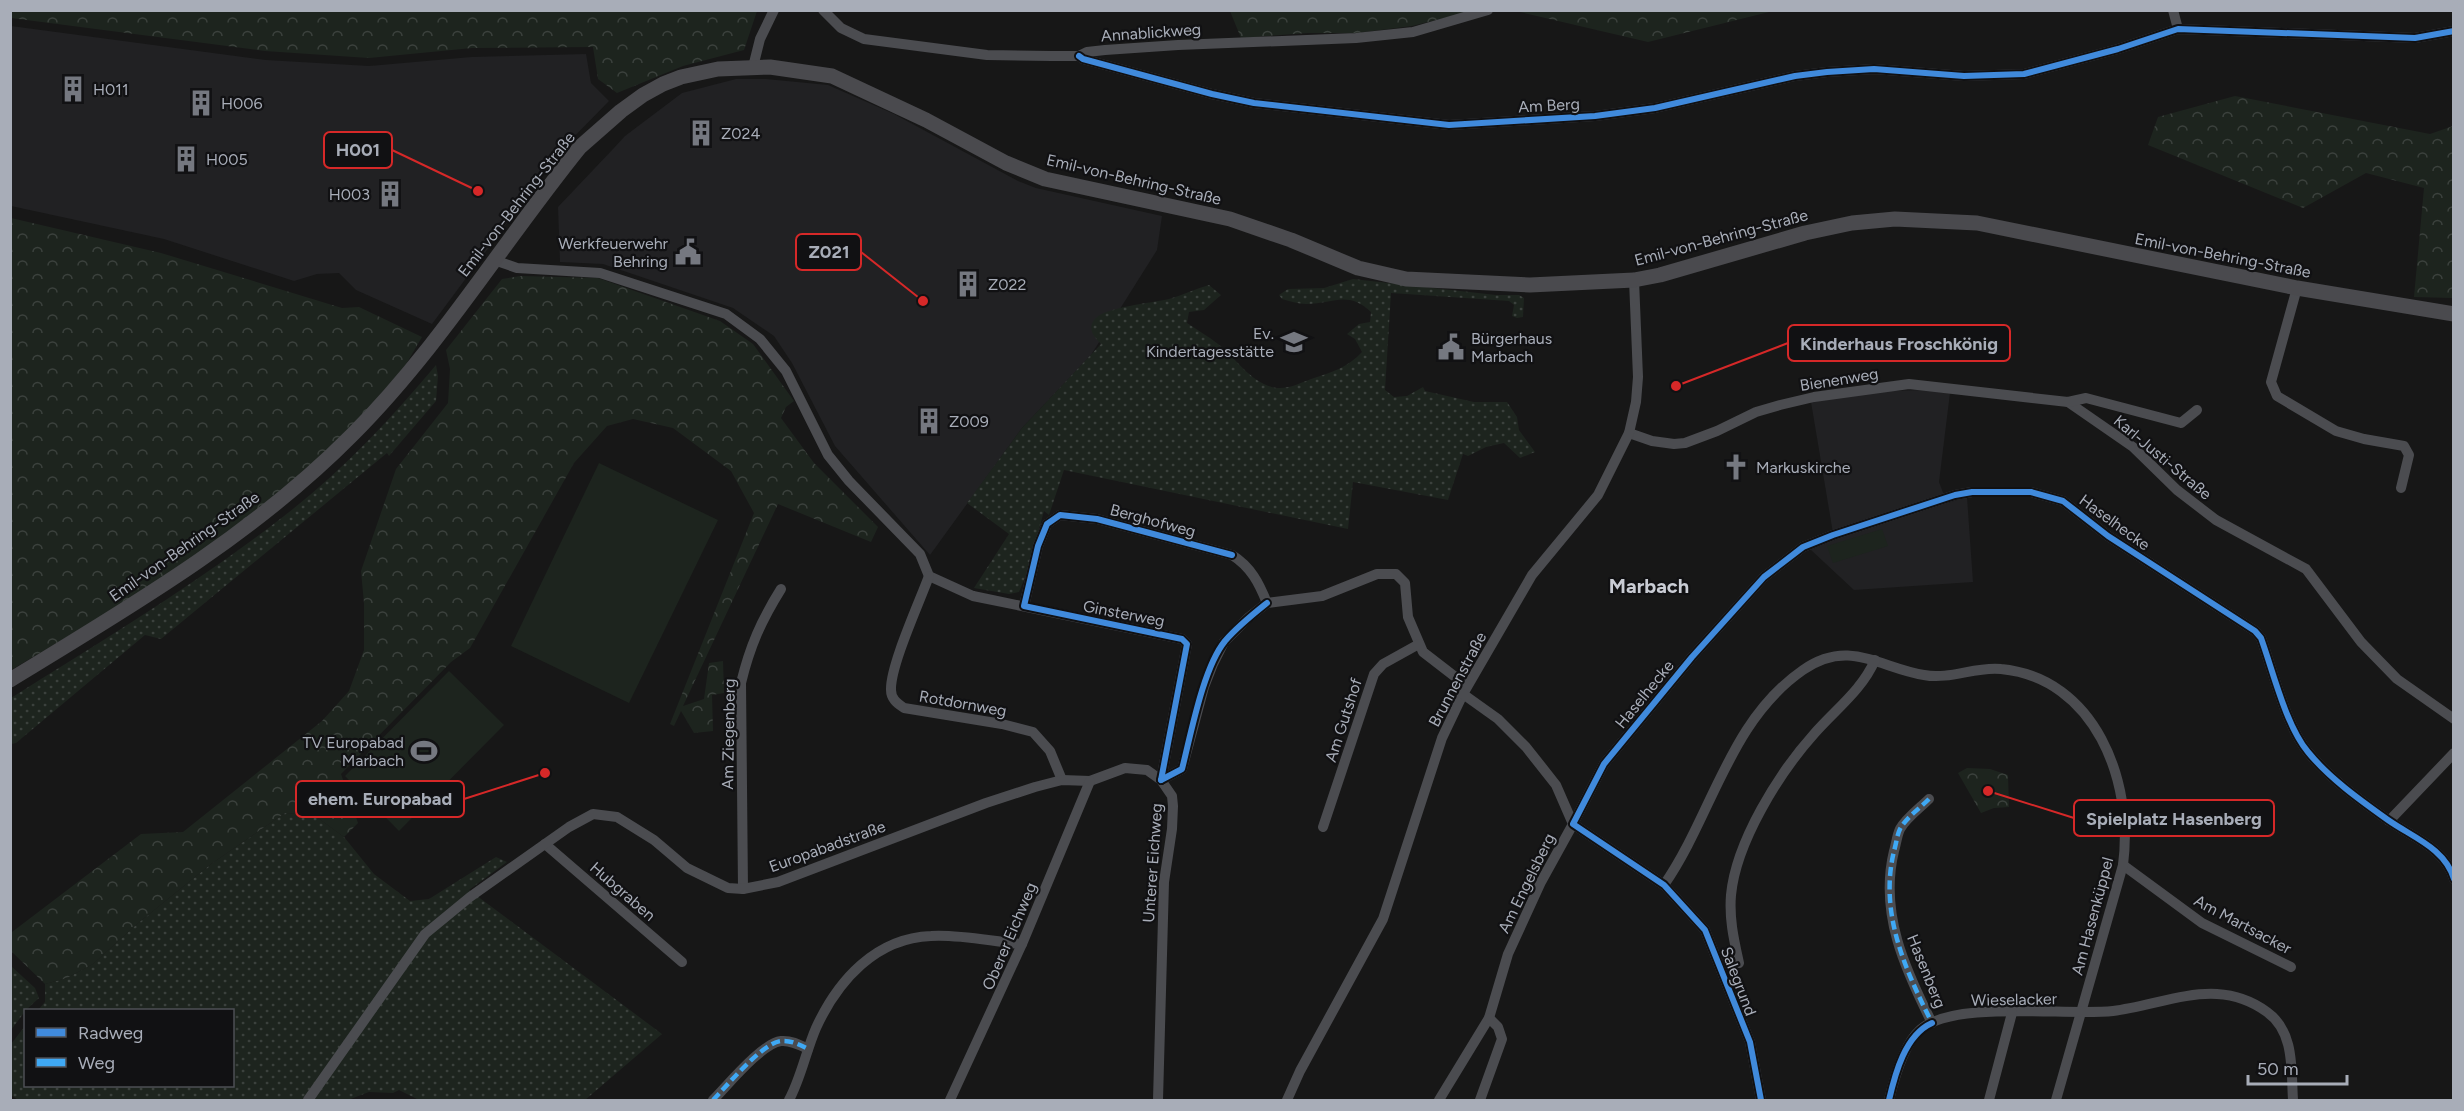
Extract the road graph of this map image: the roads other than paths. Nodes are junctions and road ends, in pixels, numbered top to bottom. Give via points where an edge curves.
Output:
1 (774, 10) edge
2 (823, 10) edge
3 (1488, 10) edge
4 (2173, 10) edge
5 (2178, 29) junction
6 (2454, 31) edge
7 (1079, 56) junction
8 (753, 67) junction
9 (494, 260) junction
10 (1634, 280) junction
11 (2296, 288) junction
12 (2454, 314) edge
13 (2068, 402) junction
14 (2197, 410) dead end
15 (1629, 433) junction
16 (2401, 488) dead end
17 (929, 576) junction
18 (781, 589) dead end
19 (1267, 603) junction
20 (1024, 606) junction
21 (1419, 644) junction
22 (1875, 660) junction
23 (10, 680) edge
24 (1465, 690) junction
25 (2454, 719) edge
26 (2454, 753) edge
27 (1062, 780) junction
28 (1161, 780) junction
29 (1090, 781) junction
30 (1929, 799) dead end
31 (2389, 821) junction
32 (1573, 824) junction
33 (1323, 827) dead end
34 (544, 844) junction
35 (2123, 865) junction
36 (2454, 879) edge
37 (1664, 885) junction
38 (743, 889) junction
39 (1022, 944) junction
40 (682, 962) dead end
41 (1739, 963) dead end
42 (2291, 967) dead end
43 (2012, 1012) junction
44 (2081, 1013) junction
45 (1490, 1018) junction
46 (1932, 1023) junction
47 (808, 1049) junction
48 (308, 1101) edge
49 (713, 1101) edge
50 (789, 1101) edge
51 (950, 1101) edge
52 (1158, 1101) edge
53 (1287, 1101) edge
54 (1439, 1101) edge
55 (1480, 1101) edge
56 (1761, 1101) edge
57 (1889, 1101) edge
58 (1989, 1101) edge
59 (2056, 1101) edge
60 (2293, 1101) edge

1 - 8 street via 759,39
2 - 7 street, Annablickweg via 841,28 864,39 987,55
3 - 7 street, Annablickweg via 1413,32 1105,50
4 - 5 street
5 - 6 street via 2415,39
5 - 7 street, Am Berg via 2025,74 1964,76 1874,69 1827,72 1619,113 1449,124 1254,103
8 - 9 main road, Emil-von-Behring-Straße via 681,77 635,100 580,147
8 - 10 main road, Emil-von-Behring-Straße via 832,76 1046,179 1230,219 1359,268 1443,282 1530,285
9 - 17 street via 517,268 600,273 726,314 760,339 786,371 828,455 920,554
9 - 23 main road, Emil-von-Behring-Straße via 407,377 352,436 278,502 234,537
10 - 11 main road, Emil-von-Behring-Straße via 1818,230 1895,219 1977,223
10 - 15 street, Brunnenstraße via 1638,377
11 - 12 main road, Emil-von-Behring-Straße
11 - 16 street via 2271,382 2273,391 2336,430 2404,446 2409,455
13 - 14 street, Bienenweg via 2086,398 2181,423
13 - 15 street, Bienenweg via 1909,384 1780,405 1685,443 1652,441
13 - 25 street, Karl-Justi-Straße via 2133,447 2177,490 2216,520 2306,569 2361,642 2397,679
15 - 24 street, Brunnenstraße via 1598,495 1532,575
17 - 20 street, Ginsterweg via 974,596
17 - 27 street, Rotdornweg via 891,682 892,697 904,708 1033,732 1050,751
18 - 38 street, Am Ziegenberg via 748,651 741,683
19 - 20 street, Berghofweg via 1259,582 1232,555 1097,519 1060,515 1047,524 1038,546
19 - 21 street, Am Engelsberg via 1322,596 1377,574 1396,574 1405,583 1408,617
19 - 28 street via 1224,642 1204,687 1182,769
20 - 28 street, Ginsterweg via 1171,636 1187,644
21 - 24 street, Am Engelsberg
21 - 33 street, Am Gutshof via 1383,664 1374,674
22 - 35 street, Am Hasenküppel via 1927,676 1999,668 2038,676 2065,693 2094,724 2117,775 2124,822
22 - 37 street, Am Hasenküppel via 1860,655 1817,662 1768,699 1751,721 1683,858
22 - 41 street, Salegrund via 1855,693 1793,760 1753,825 1731,893 1731,929
24 - 32 street, Am Engelsberg via 1526,747 1556,785
24 - 53 street, Brunnenstraße via 1443,738 1383,919
26 - 31 street
27 - 29 street, Europabadstraße
27 - 38 street, Europabadstraße via 986,803 778,882
28 - 29 street, Unterer Eichweg via 1147,770 1125,768
28 - 52 street, Unterer Eichweg via 1172,796 1173,806 1164,882
29 - 39 street, Oberer Eichweg
30 - 46 street, Hasenberg via 1900,829 1890,870 1890,906 1896,940
31 - 32 street, Haselhecke via 2319,764 2299,740 2255,631 2117,542 2063,501 2031,492 1972,492 1803,547 1764,577 1604,764
31 - 36 street, Haselhecke via 2435,851
32 - 37 street
32 - 45 street, Am Engelsberg via 1508,954
34 - 38 street, Europabadstraße via 593,814 616,817 654,840 687,868 728,888
34 - 40 street, Hubgraben
34 - 48 street, Europabadstraße via 425,934
35 - 42 street, Am Martsacker via 2202,923
35 - 44 street, Am Hasenküppel
37 - 56 street, Salegrund via 1705,930 1750,1042
39 - 47 street via 933,936 892,944 845,979
39 - 51 street, Oberer Eichweg
43 - 44 street, Wieselacker
43 - 46 street, Wieselacker via 1954,1016
43 - 58 street
44 - 59 street, Am Hasenküppel
44 - 60 street via 2204,994 2229,995 2252,1003 2278,1021 2285,1034
45 - 54 street, Am Engelsberg
45 - 55 street via 1502,1039
46 - 57 street, Wieselacker via 1919,1030 1912,1042 1894,1077
47 - 49 street via 787,1041 776,1042 763,1050
47 - 50 street

